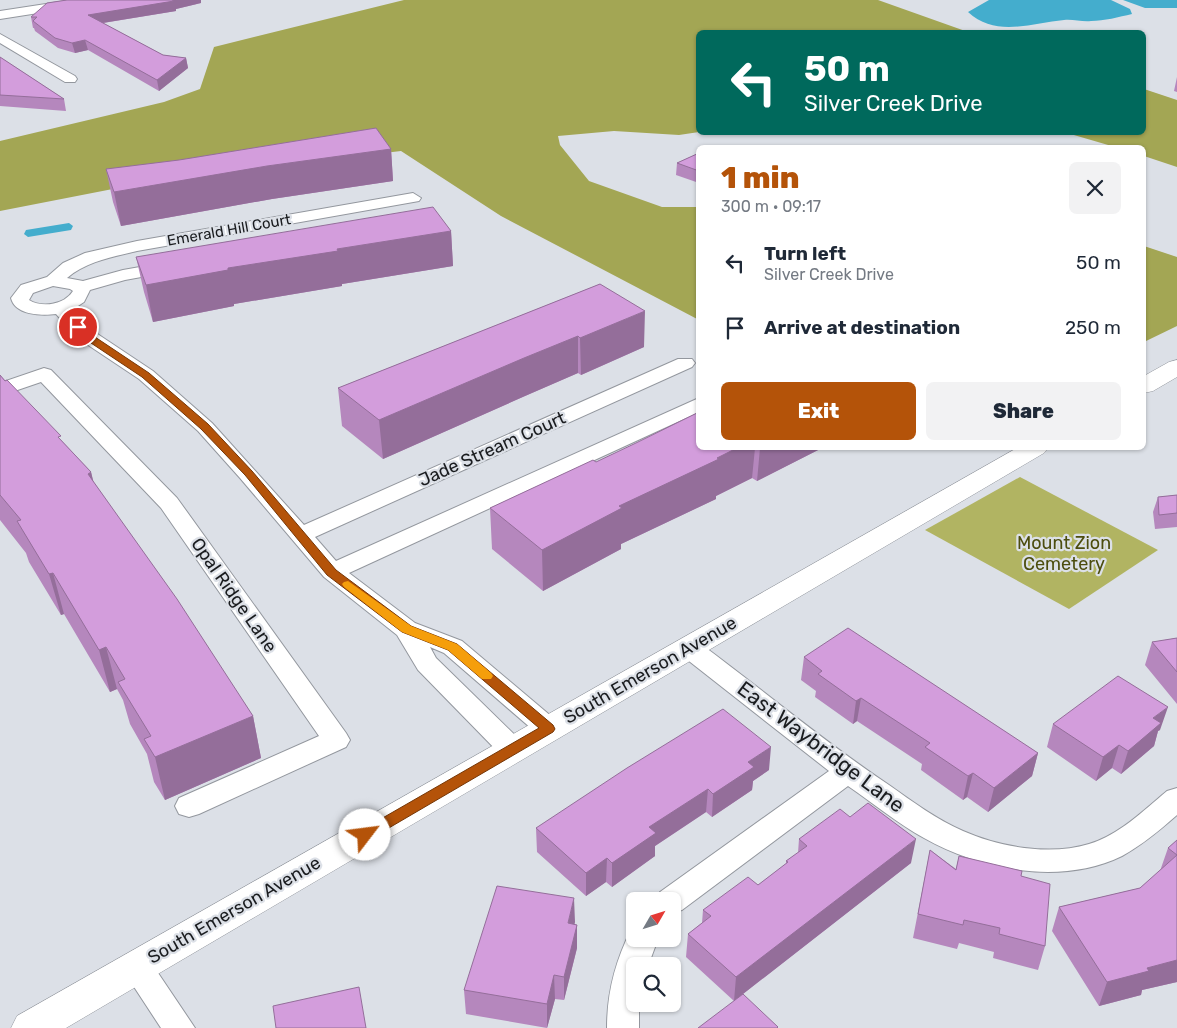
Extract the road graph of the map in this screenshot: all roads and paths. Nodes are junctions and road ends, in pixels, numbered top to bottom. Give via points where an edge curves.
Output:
1 (96, 0) edge
2 (0, 15) edge
3 (0, 38) edge
4 (70, 79) dead end
5 (413, 198) dead end
6 (181, 265) edge
7 (53, 281) junction
8 (80, 287) junction
9 (59, 307) junction
10 (685, 363) dead end
11 (1177, 367) edge
12 (1146, 385) edge
13 (0, 390) edge
14 (696, 405) edge
15 (1032, 450) edge
16 (301, 535) junction
17 (332, 572) junction
18 (406, 629) junction
19 (689, 648) junction
20 (549, 729) junction
21 (512, 750) junction
22 (847, 772) junction
23 (1177, 799) edge
24 (189, 806) dead end
25 (681, 894) edge
26 (639, 948) edge
27 (136, 967) junction
28 (31, 1028) edge
29 (179, 1028) edge
30 (623, 1028) edge

1 - 2 street
3 - 4 street
5 - 7 street, Emerald Hill Court via 137,246 69,267
6 - 8 street via 123,275
7 - 8 street via 70,282
7 - 9 street via 27,289 20,298 31,308
8 - 9 street via 82,291 76,300
9 - 16 street via 86,335 146,375 205,427
10 - 16 street, Jade Stream Court
11 - 12 main road
13 - 24 street, Opal Ridge Lane via 44,374 169,503 336,740
14 - 17 street
15 - 19 main road, South Emerson Avenue
16 - 17 street
17 - 18 street
18 - 20 street via 453,647
18 - 21 street via 427,664
19 - 20 main road, South Emerson Avenue
19 - 22 street, East Waybridge Lane
20 - 21 main road, South Emerson Avenue
21 - 27 main road, South Emerson Avenue
22 - 23 street, East Waybridge Lane via 938,832 984,850 1035,860 1085,857 1110,848 1130,837
22 - 25 street
26 - 30 street via 626,982
27 - 28 main road, South Emerson Avenue
27 - 29 street

